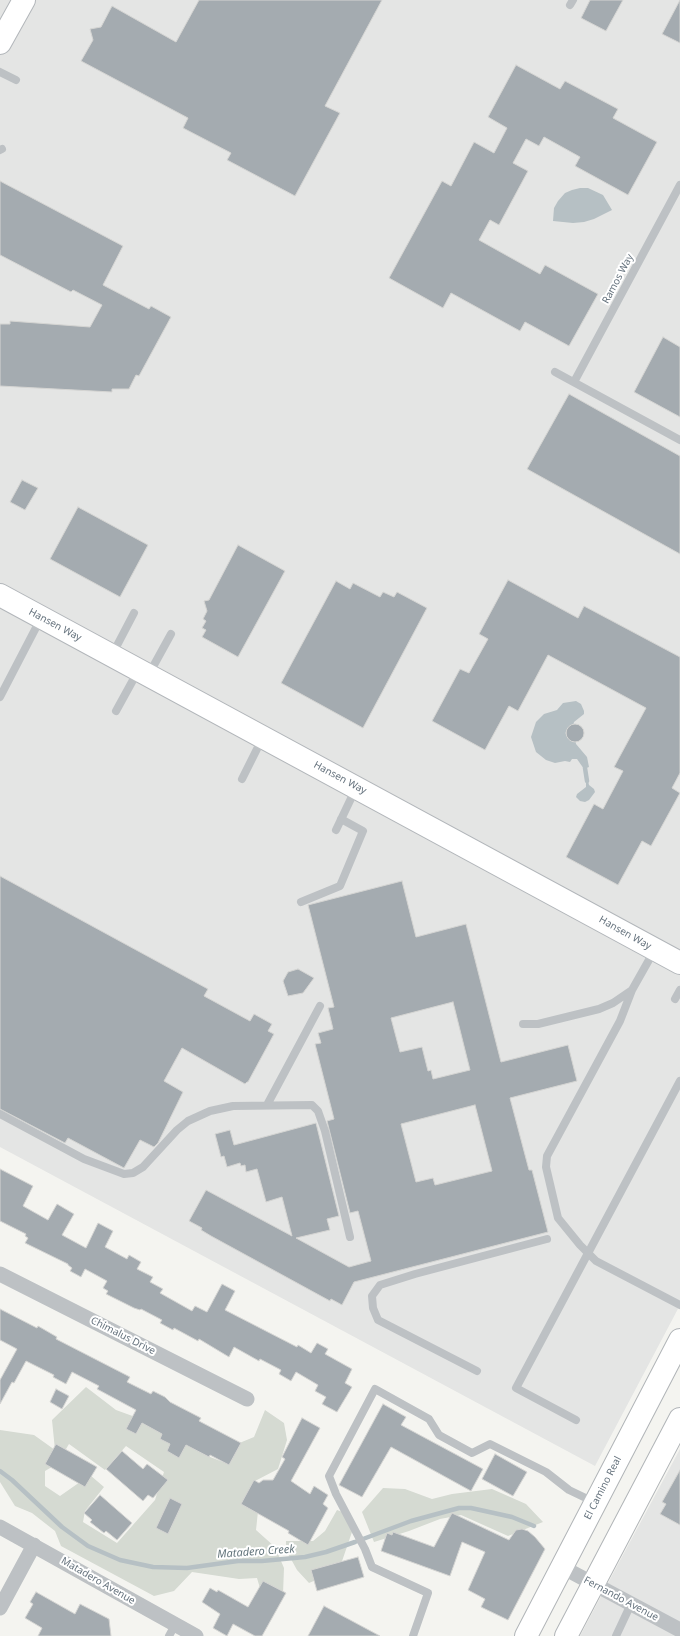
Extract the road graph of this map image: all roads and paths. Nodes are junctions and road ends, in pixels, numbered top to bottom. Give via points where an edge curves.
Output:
1 (24, 0) edge
2 (0, 43) edge
3 (0, 72) edge
4 (16, 80) dead end
5 (680, 185) edge
6 (555, 372) dead end
7 (574, 382) junction
8 (680, 440) edge
9 (0, 595) edge
10 (134, 613) dead end
11 (42, 618) junction
12 (171, 634) dead end
13 (112, 655) junction
14 (144, 672) junction
15 (0, 697) edge
16 (116, 711) dead end
17 (264, 737) junction
18 (242, 780) dead end
19 (357, 787) junction
20 (341, 819) junction
21 (336, 830) dead end
22 (301, 902) dead end
23 (655, 950) junction
24 (680, 963) edge
25 (632, 990) junction
26 (680, 990) edge
27 (675, 999) dead end
28 (320, 1006) dead end
29 (523, 1024) dead end
30 (680, 1081) edge
31 (267, 1105) junction
32 (0, 1114) edge
33 (350, 1237) dead end
34 (547, 1239) dead end
35 (588, 1253) junction
36 (0, 1274) edge
37 (680, 1305) edge
38 (680, 1340) edge
39 (477, 1371) dead end
40 (247, 1399) dead end
41 (680, 1419) edge
42 (576, 1420) dead end
43 (595, 1503) junction
44 (0, 1527) edge
45 (34, 1545) junction
46 (562, 1567) junction
47 (594, 1584) junction
48 (632, 1604) junction
49 (0, 1608) edge
50 (172, 1630) edge
51 (677, 1632) edge
52 (196, 1636) edge
53 (413, 1636) edge
54 (526, 1636) edge
55 (566, 1636) edge
56 (616, 1636) edge

1 - 2 street
3 - 4 lane
5 - 7 lane, Ramos Way
6 - 7 lane
7 - 8 lane
9 - 11 street, Hansen Way
10 - 13 lane
11 - 13 street, Hansen Way
11 - 15 lane
12 - 14 lane
13 - 14 street, Hansen Way
14 - 16 lane
14 - 17 street, Hansen Way
17 - 18 lane
17 - 19 street, Hansen Way
19 - 20 lane
19 - 23 street, Hansen Way
20 - 21 lane
20 - 22 lane via 364,831 340,886
23 - 24 street, Hansen Way
23 - 25 lane
25 - 29 lane via 600,1009 538,1024
25 - 35 lane via 620,1021 547,1156 546,1166 558,1218
26 - 27 lane
28 - 31 lane
30 - 35 lane
31 - 32 lane via 233,1106 210,1111 188,1121 176,1130 143,1167 124,1174 84,1159
31 - 33 lane via 312,1105 318,1111
34 - 39 lane via 380,1285 372,1296 378,1320
35 - 37 lane via 596,1261
35 - 42 lane via 516,1388
36 - 40 street, Chimalus Drive
38 - 43 street, El Camino Real
41 - 47 street
43 - 46 street, El Camino Real
43 - 53 lane via 568,1490 546,1472 490,1444 472,1453 439,1435 428,1419 375,1389 329,1476 372,1567 428,1593
44 - 45 street, Matadero Avenue
45 - 49 street
45 - 50 street, Matadero Avenue
46 - 47 street, Fernando Avenue
46 - 54 street, El Camino Real
47 - 48 street, Fernando Avenue
47 - 55 street
48 - 51 street, Fernando Avenue
48 - 56 lane
50 - 52 street, Matadero Avenue

